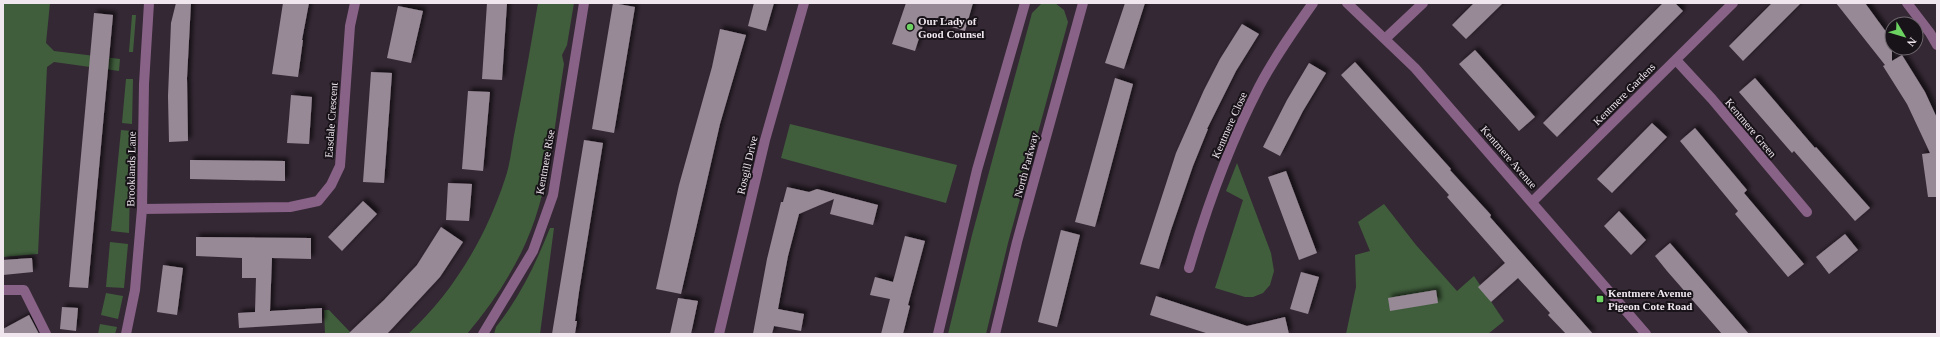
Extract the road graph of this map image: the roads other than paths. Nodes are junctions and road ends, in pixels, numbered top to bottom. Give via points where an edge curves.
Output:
1 (149, 3) edge
2 (355, 3) edge
3 (584, 3) edge
4 (804, 3) edge
5 (1024, 3) edge
6 (1083, 3) edge
7 (1313, 3) edge
8 (1347, 3) edge
9 (1423, 3) edge
10 (1733, 3) edge
11 (1907, 3) edge
12 (1386, 38) junction
13 (1937, 46) edge
14 (1676, 60) junction
15 (1532, 202) junction
16 (142, 209) junction
17 (1807, 212) dead end
18 (1189, 268) dead end
19 (3, 290) edge
20 (46, 334) edge
21 (126, 334) edge
22 (483, 334) edge
23 (719, 334) edge
24 (938, 334) edge
25 (995, 334) edge
26 (1646, 334) edge

1 - 16 street, Brooklands Lane via 144,84
2 - 16 street, Easdale Crescent via 350,26 340,166 331,185 318,201 290,207
3 - 22 street, Kentmere Rise via 553,195 533,251
4 - 23 street, Rosgill Drive via 765,140
5 - 24 street via 976,170
6 - 25 street, North Parkway via 1017,242
7 - 18 street, Kentmere Close via 1259,86 1207,207
8 - 12 street, Kentmere Avenue
9 - 12 street
10 - 14 street, Kentmere Gardens
11 - 13 street
12 - 15 street, Kentmere Avenue
14 - 15 street, Kentmere Gardens
14 - 17 street, Kentmere Green
15 - 26 street, Kentmere Avenue
16 - 21 street, Brooklands Lane via 135,290
19 - 20 street via 24,290

